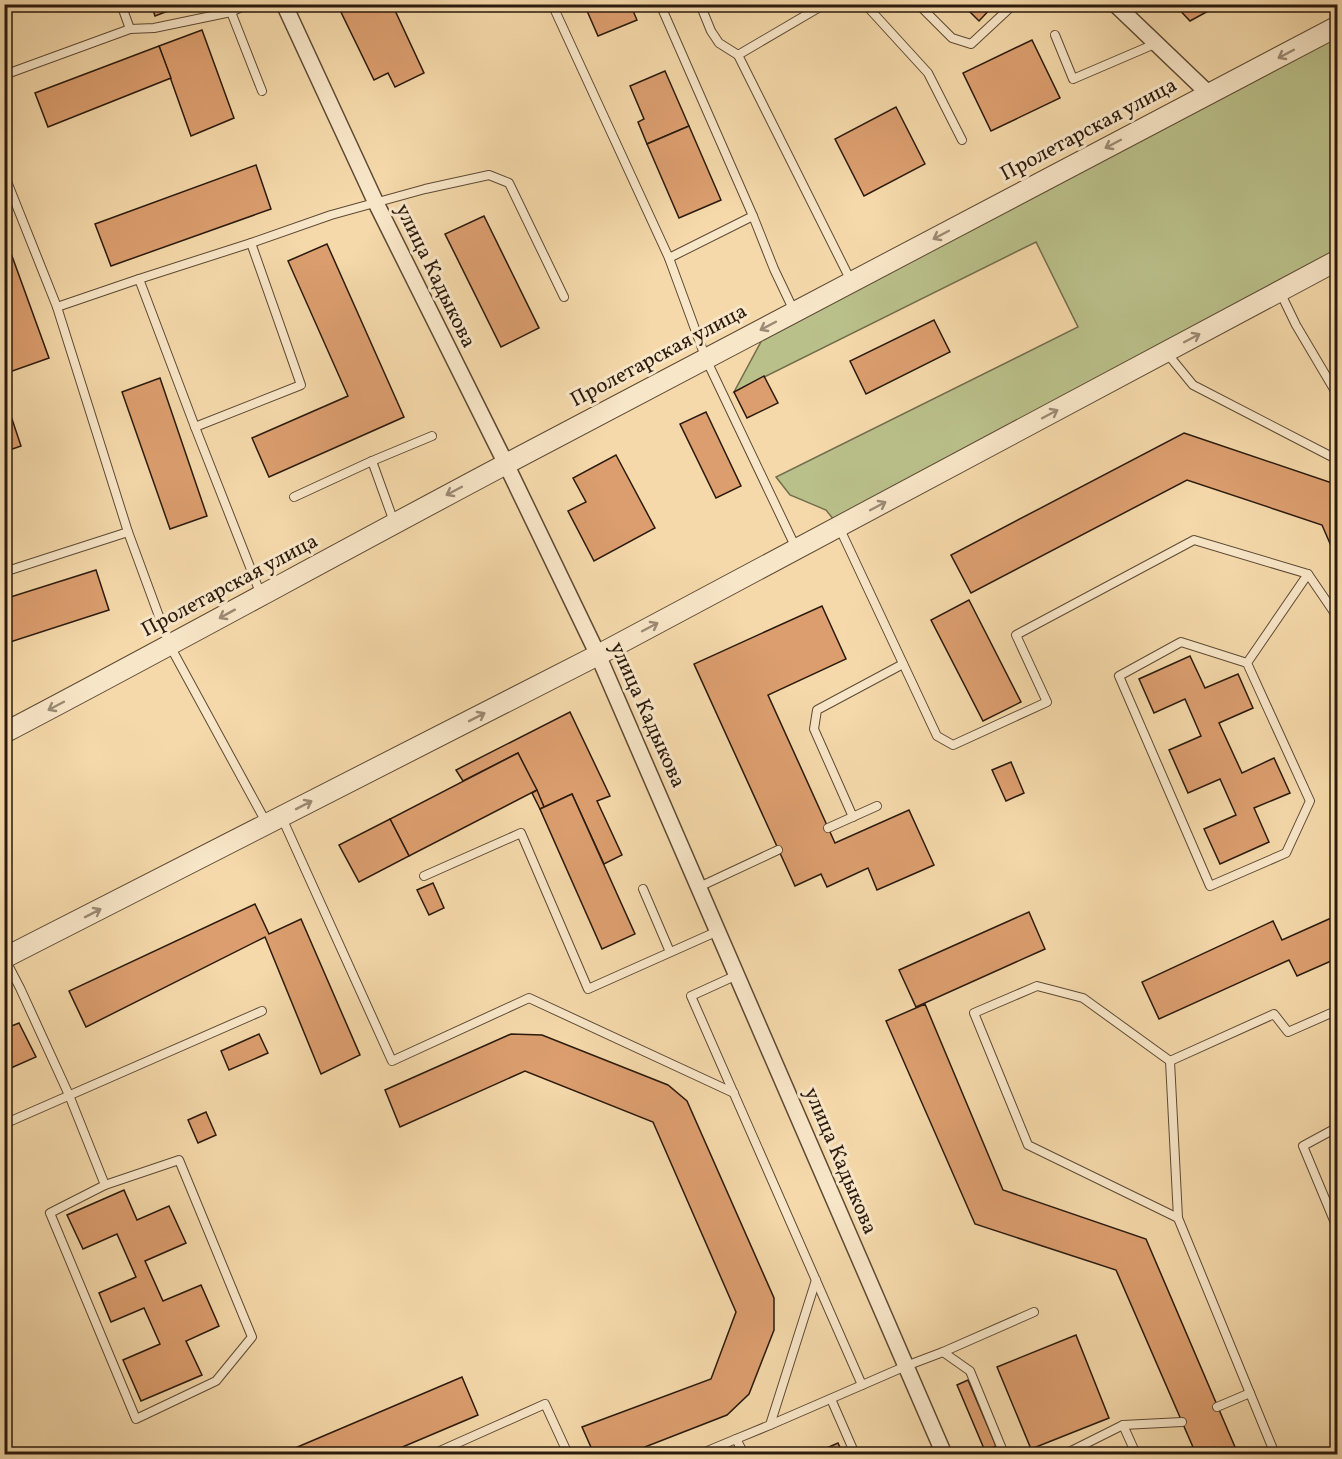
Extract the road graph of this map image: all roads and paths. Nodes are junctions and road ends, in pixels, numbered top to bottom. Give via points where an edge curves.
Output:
1 (121, 4) edge
2 (248, 4) edge
3 (284, 4) edge
4 (552, 4) edge
5 (660, 4) edge
6 (700, 4) edge
7 (825, 4) edge
8 (865, 4) edge
9 (918, 4) edge
10 (1014, 4) edge
11 (1116, 4) edge
12 (231, 12) junction
13 (1338, 26) edge
14 (130, 30) junction
15 (1055, 35) dead end
16 (1156, 43) junction
17 (738, 55) junction
18 (4, 75) edge
19 (262, 91) dead end
20 (1209, 94) junction
21 (962, 140) dead end
22 (4, 174) edge
23 (376, 203) junction
24 (753, 216) junction
25 (251, 243) junction
26 (669, 258) junction
27 (1338, 260) edge
28 (139, 279) junction
29 (852, 282) junction
30 (1280, 291) junction
31 (564, 297) dead end
32 (57, 307) junction
33 (794, 312) junction
34 (1166, 352) junction
35 (706, 359) junction
36 (1338, 396) edge
37 (195, 427) junction
38 (432, 436) dead end
39 (1338, 460) edge
40 (372, 461) junction
41 (506, 464) junction
42 (294, 497) dead end
43 (395, 523) junction
44 (839, 526) junction
45 (128, 532) junction
46 (796, 549) junction
47 (4, 572) edge
48 (1308, 574) junction
49 (261, 595) junction
50 (1338, 618) edge
51 (170, 646) junction
52 (598, 655) junction
53 (1247, 663) junction
54 (903, 664) junction
55 (4, 733) edge
56 (878, 806) dead end
57 (853, 817) junction
58 (274, 821) junction
59 (828, 828) dead end
60 (778, 850) dead end
61 (424, 876) dead end
62 (699, 887) junction
63 (644, 889) dead end
64 (718, 931) junction
65 (670, 952) junction
66 (5, 958) edge
67 (737, 975) junction
68 (1338, 1010) edge
69 (262, 1011) dead end
70 (1170, 1061) junction
71 (734, 1094) junction
72 (69, 1095) junction
73 (4, 1124) edge
74 (1338, 1127) edge
75 (105, 1185) junction
76 (1178, 1218) junction
77 (1338, 1230) edge
78 (816, 1280) junction
79 (1034, 1311) dead end
80 (943, 1352) junction
81 (906, 1366) junction
82 (862, 1385) junction
83 (1250, 1393) junction
84 (831, 1399) junction
85 (1218, 1407) dead end
86 (1182, 1422) dead end
87 (770, 1425) junction
88 (1123, 1425) junction
89 (736, 1439) junction
90 (438, 1454) edge
91 (568, 1455) edge
92 (700, 1455) edge
93 (744, 1455) edge
94 (855, 1455) edge
95 (944, 1455) edge
96 (1002, 1455) edge
97 (1065, 1455) edge
98 (1136, 1455) edge
99 (1275, 1455) edge

1 - 14 lane
2 - 12 lane
3 - 23 street, улица Кадыкова
4 - 26 lane
5 - 24 lane
6 - 17 lane via 719,43
7 - 17 lane
8 - 21 lane via 928,73
9 - 10 lane via 952,38 971,44
11 - 16 street
12 - 14 lane
12 - 19 lane
13 -> 20 street, Пролетарская улица
14 - 18 lane
15 - 16 lane via 1073,78
16 - 20 street
17 - 29 lane
20 -> 29 street, Пролетарская улица
22 - 32 lane
23 - 25 lane
23 - 31 lane via 489,175 509,183
23 - 41 street, улица Кадыкова
24 - 26 lane
24 - 33 lane
25 - 28 lane
25 - 37 lane via 301,385
26 - 35 lane
27 - 30 street
28 - 32 lane
28 - 37 lane
29 - 33 street, Пролетарская улица
34 -> 30 street
30 - 36 lane
32 - 45 lane
33 -> 35 street, Пролетарская улица
34 - 39 lane via 1193,385
44 -> 34 street
35 - 41 street, Пролетарская улица
35 - 46 lane
37 - 49 lane
38 - 40 lane
40 - 42 lane
40 - 43 lane
41 -> 43 street, Пролетарская улица
41 - 52 street, улица Кадыкова
43 - 49 street, Пролетарская улица
44 - 46 street
44 - 54 lane
45 - 47 lane
45 - 51 lane
52 -> 46 street
48 - 50 lane
48 - 53 lane
48 - 54 lane via 1194,540 1016,635 1047,702 953,744 937,736
49 -> 51 street, Пролетарская улица
51 -> 55 street, Пролетарская улица
51 - 58 lane
58 -> 52 street
52 - 62 street, улица Кадыкова
53 - 53 lane via 1180,642 1119,676 1210,885 1286,853 1310,801
54 - 57 lane via 817,710 814,729
56 - 57 lane
57 - 59 lane
66 -> 58 street
58 - 71 lane via 392,1061 529,998
60 - 62 lane
61 - 65 lane via 521,833 588,989
62 - 64 street, улица Кадыкова
63 - 65 lane
64 - 65 lane
64 - 67 street, улица Кадыкова
66 - 72 lane
67 - 71 lane via 691,996
67 - 81 street, улица Кадыкова
68 - 70 lane via 1288,1032 1274,1014
69 - 72 lane
70 - 76 lane
70 - 76 lane via 1083,998 1037,986 974,1013 1028,1145
71 - 78 lane
72 - 73 lane
72 - 75 lane
74 - 77 lane via 1303,1146
75 - 75 lane via 51,1213 136,1419 216,1381 252,1337 179,1160
76 - 83 lane
78 - 82 lane
78 - 87 lane
79 - 80 lane
80 - 81 lane
80 - 96 lane via 970,1371
81 - 82 lane
81 - 95 street, улица Кадыкова
82 - 84 lane
83 - 85 lane
83 - 99 lane
84 - 87 lane
84 - 94 lane
86 - 88 lane
87 - 89 lane
88 - 97 lane
88 - 98 lane
89 - 92 lane
89 - 93 lane
90 - 91 lane via 545,1404

